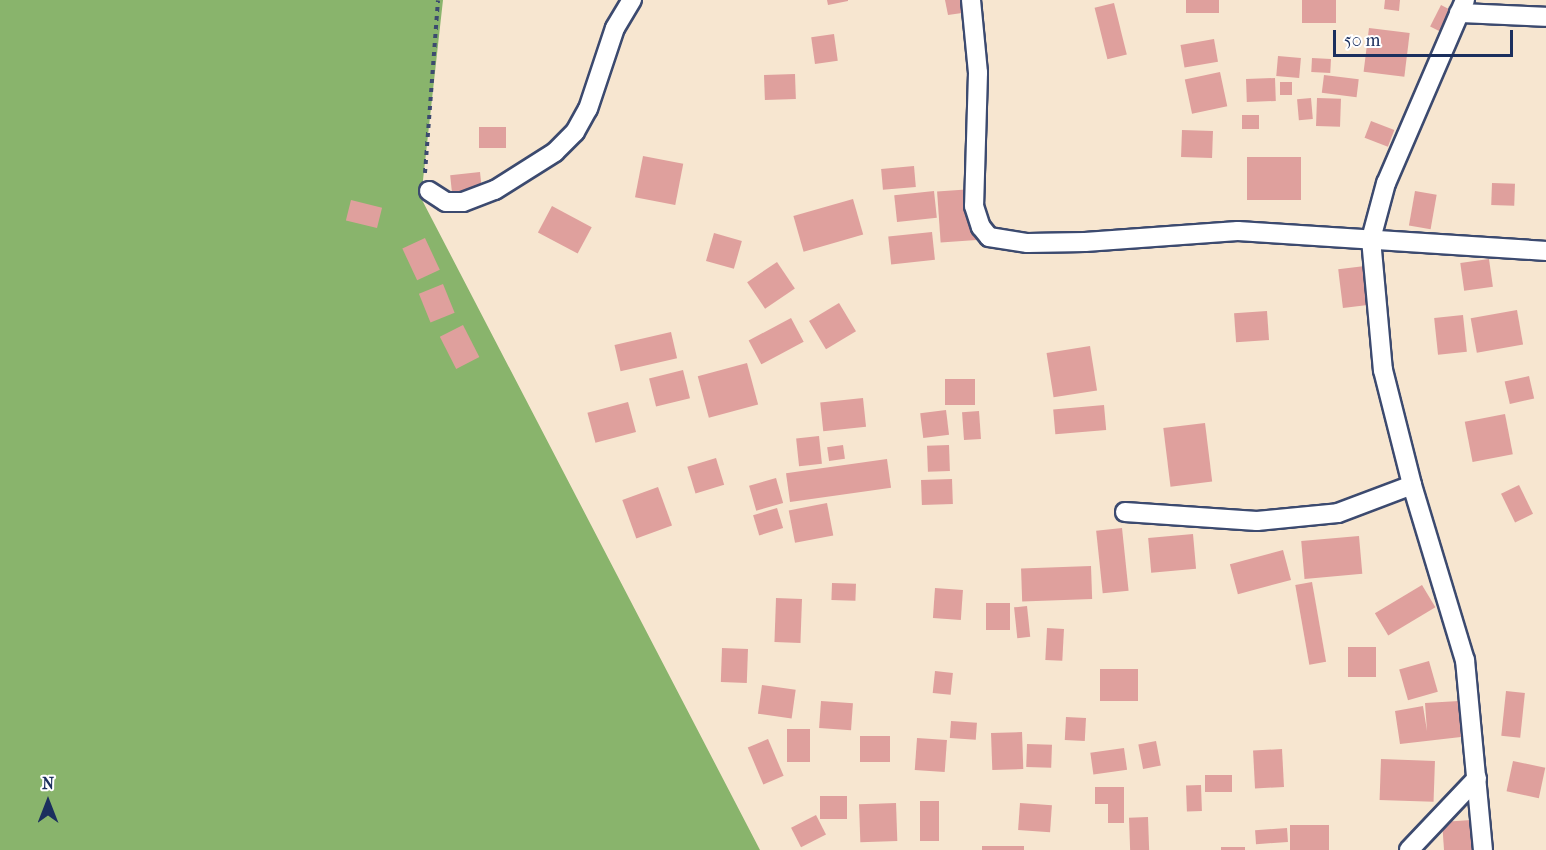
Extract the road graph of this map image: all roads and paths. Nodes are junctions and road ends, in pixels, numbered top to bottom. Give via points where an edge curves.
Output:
1 (438, 0) edge
2 (632, 0) edge
3 (970, 0) edge
4 (1462, 7) edge
5 (1546, 18) edge
6 (429, 191) joint
7 (1371, 239) junction
8 (1546, 251) edge
9 (1412, 485) junction
10 (1125, 512) dead end
11 (1477, 778) junction
12 (1409, 850) edge
13 (1483, 850) edge

1 - 6 path via 424,180
2 - 6 street via 615,28 588,109 575,132 555,152 495,190 463,202 446,202
3 - 7 street via 978,73 974,206 990,237 1028,243 1085,242 1238,231
4 - 5 street
4 - 7 street via 1386,183
7 - 8 street
7 - 9 street via 1383,370
9 - 10 street via 1338,513 1269,519
9 - 11 street via 1465,660
11 - 12 street
11 - 13 street

